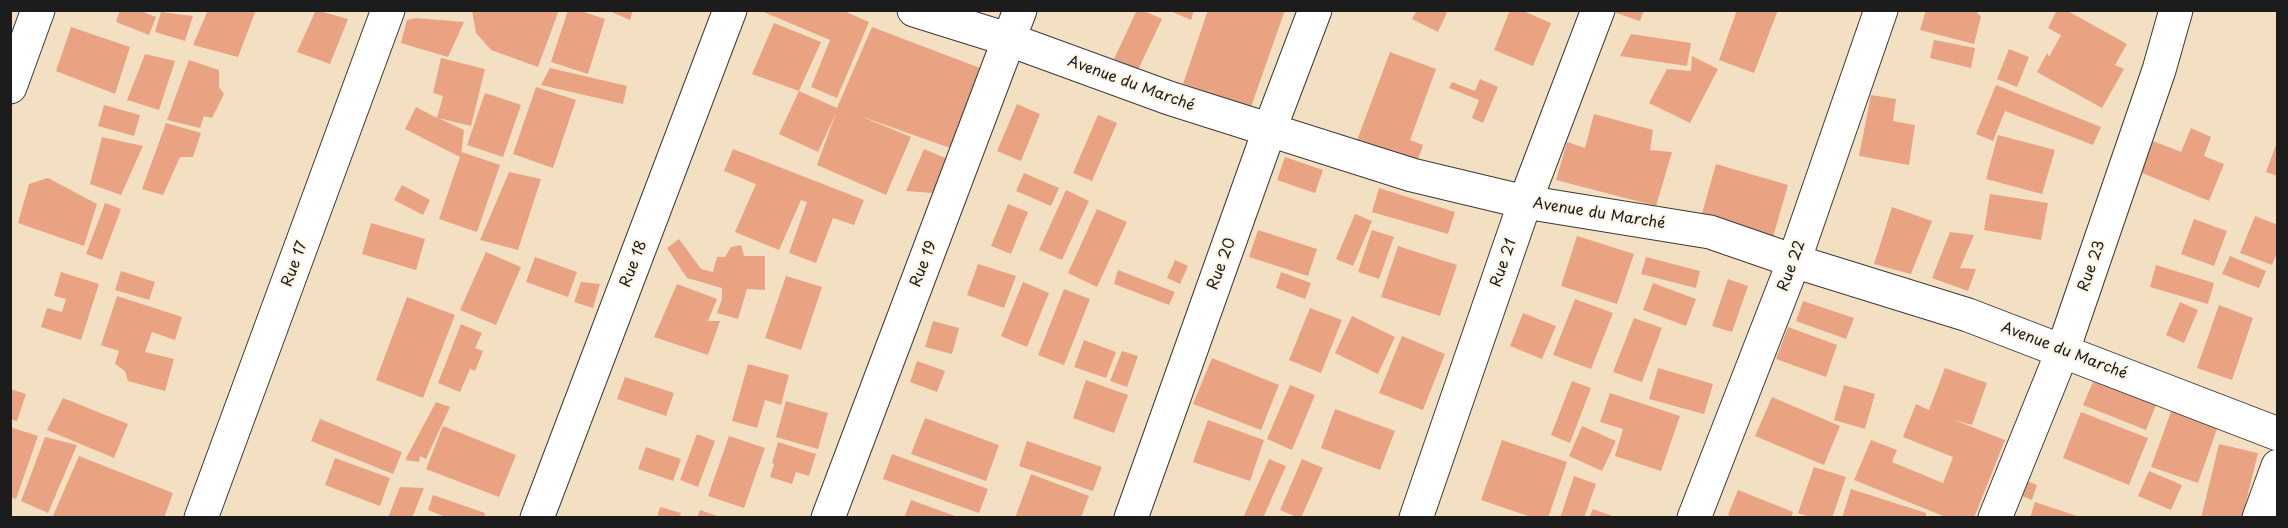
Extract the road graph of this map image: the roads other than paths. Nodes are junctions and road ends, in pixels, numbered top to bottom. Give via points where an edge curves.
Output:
1 (38, 10) edge
2 (388, 10) edge
3 (730, 10) edge
4 (914, 10) edge
5 (1314, 10) edge
6 (1598, 10) edge
7 (1881, 10) edge
8 (2176, 10) edge
9 (1015, 25) edge
10 (10, 87) edge
11 (1269, 131) junction
12 (1525, 202) junction
13 (1794, 261) junction
14 (2063, 350) junction
15 (2277, 434) edge
16 (2277, 466) edge
17 (201, 518) edge
18 (537, 518) edge
19 (828, 518) edge
20 (1131, 518) edge
21 (1416, 518) edge
22 (1694, 518) edge
23 (1995, 518) edge
24 (2259, 518) edge

1 - 10 street
2 - 17 street, Rue 17
3 - 18 street, Rue 18
4 - 9 street, Avenue du Marché
5 - 11 street, Rue 20
6 - 12 street, Rue 21
7 - 13 street, Rue 22
8 - 14 street, Rue 23
9 - 11 street, Avenue du Marché via 1170,98
9 - 19 street, Rue 19
11 - 12 street, Avenue du Marché via 1412,176
11 - 20 street, Rue 20
12 - 13 street, Avenue du Marché via 1710,232
12 - 21 street, Rue 21
13 - 14 street, Avenue du Marché via 1968,315
13 - 22 street, Rue 22
14 - 15 street, Avenue du Marché
14 - 23 street, Rue 23
16 - 24 street

